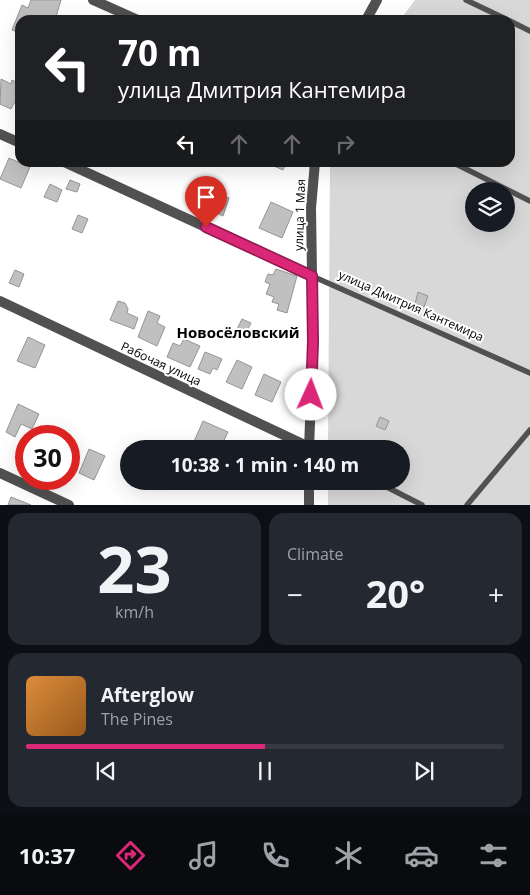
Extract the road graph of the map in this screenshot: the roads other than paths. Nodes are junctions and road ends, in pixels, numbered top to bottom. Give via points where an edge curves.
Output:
1 (94, 0) edge
2 (377, 0) edge
3 (466, 0) edge
4 (127, 15) edge
5 (369, 15) edge
6 (497, 15) edge
7 (515, 24) edge
8 (530, 31) edge
9 (0, 134) edge
10 (15, 141) edge
11 (75, 167) edge
12 (315, 167) edge
13 (462, 167) edge
14 (530, 201) edge
15 (312, 276) junction
16 (0, 301) edge
17 (530, 373) edge
18 (530, 430) edge
19 (293, 440) edge
20 (310, 440) edge
21 (0, 473) edge
22 (309, 490) edge
23 (393, 490) edge
24 (69, 505) edge
25 (310, 505) edge
26 (422, 505) edge
27 (467, 505) edge

1 - 4 street
2 - 5 street
3 - 6 lane
7 - 8 lane
9 - 10 street
11 - 15 street, улица Дмитрия Кантемира
12 - 15 street, улица 1 Мая via 311,208
13 - 14 lane
15 - 17 lane, улица Дмитрия Кантемира
15 - 20 street, улица 1 Мая
16 - 19 street, Рабочая улица
18 - 27 lane
21 - 24 street
22 - 25 street
23 - 26 lane

